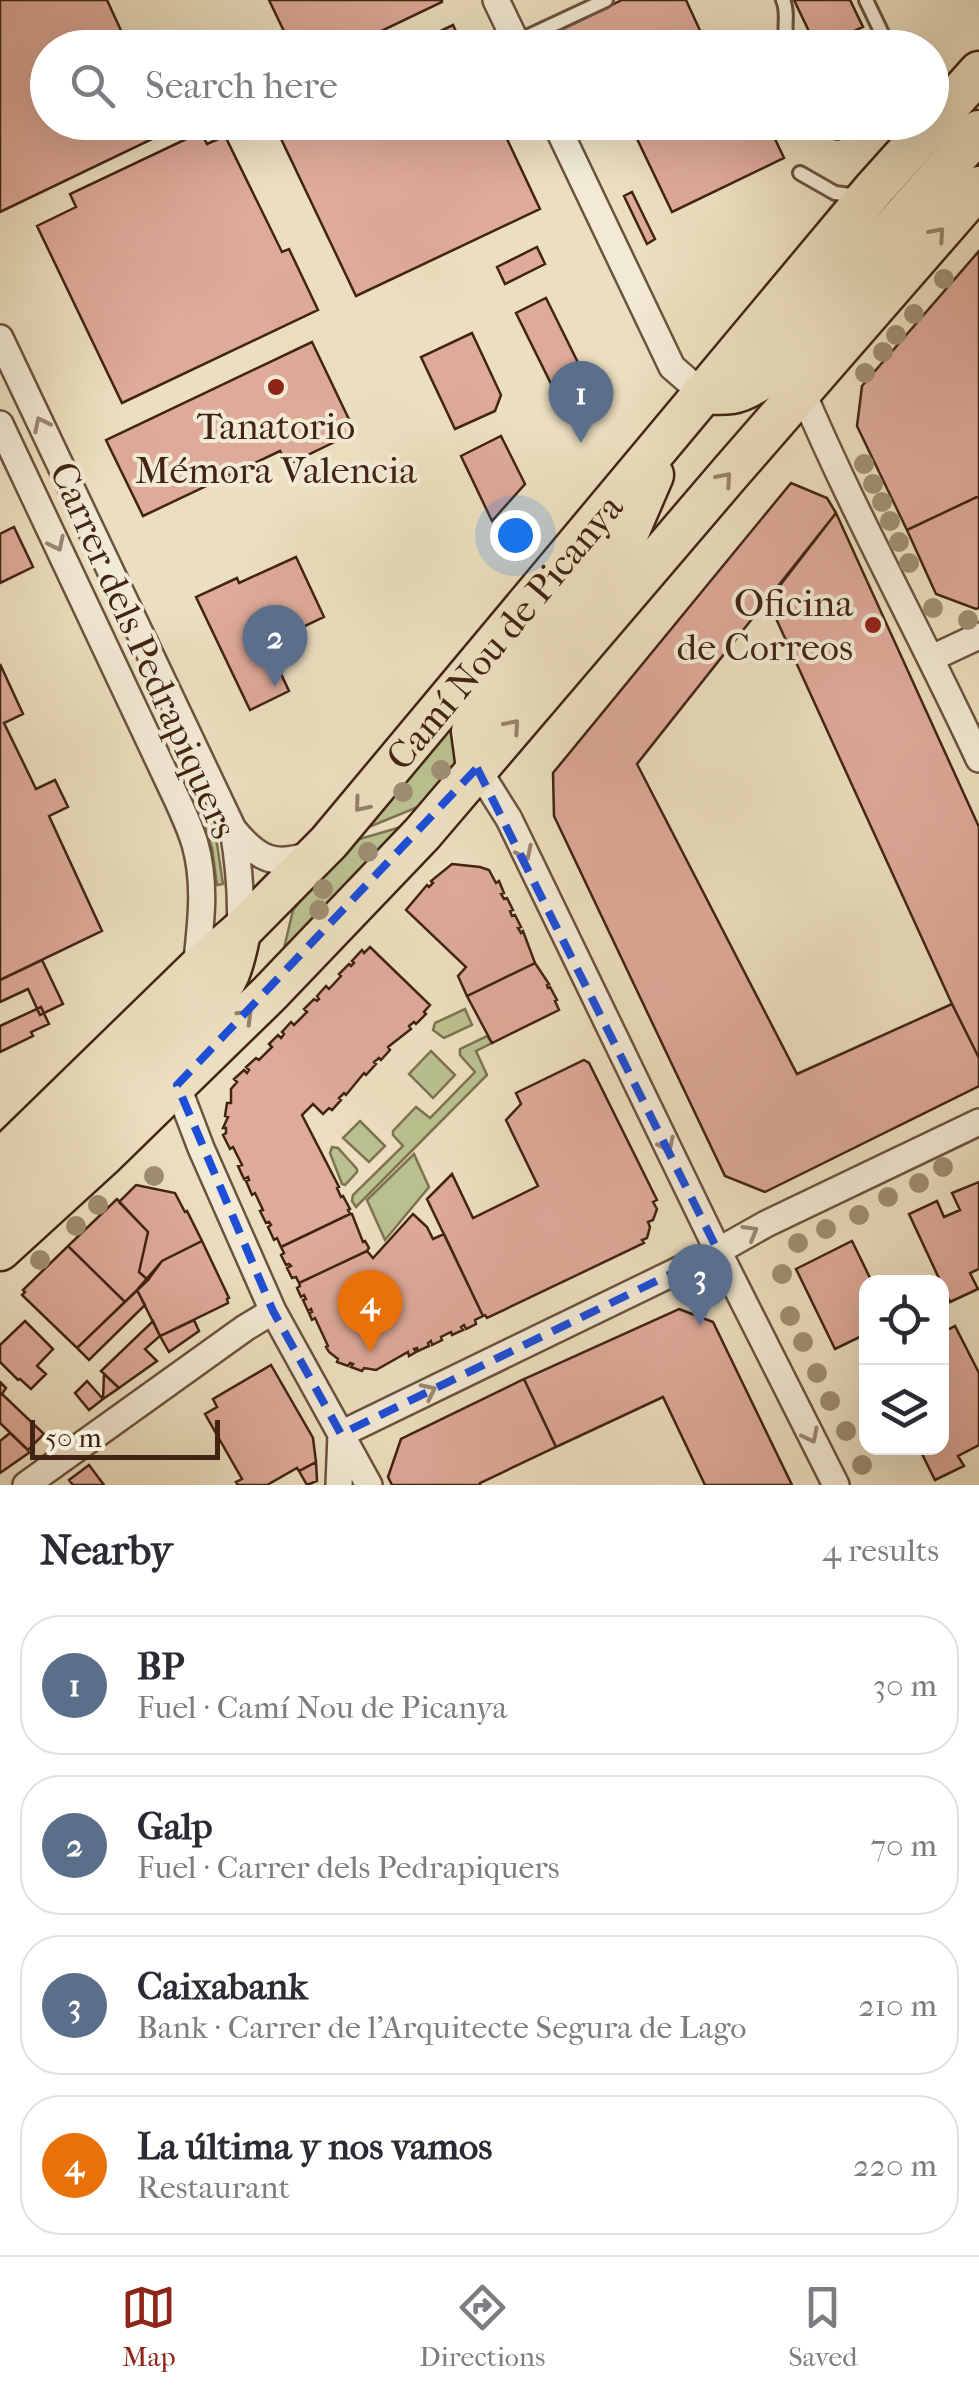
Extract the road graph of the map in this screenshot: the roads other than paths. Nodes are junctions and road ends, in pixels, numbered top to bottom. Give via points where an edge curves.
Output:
1 (496, 0) edge
2 (606, 0) edge
3 (783, 0) edge
4 (866, 0) edge
5 (511, 30) edge
6 (547, 30) edge
7 (784, 30) edge
8 (880, 30) edge
9 (979, 72) edge
10 (949, 105) edge
11 (979, 130) edge
12 (564, 140) edge
13 (918, 140) edge
14 (800, 173) dead end
15 (979, 187) edge
16 (874, 189) junction
17 (0, 338) edge
18 (802, 391) junction
19 (702, 393) junction
20 (0, 424) edge
21 (670, 434) junction
22 (979, 636) edge
23 (932, 658) junction
24 (979, 759) edge
25 (477, 768) junction
26 (232, 830) junction
27 (319, 851) junction
28 (240, 932) junction
29 (196, 970) junction
30 (177, 1085) junction
31 (979, 1122) edge
32 (0, 1162) edge
33 (0, 1208) edge
34 (0, 1250) edge
35 (718, 1252) junction
36 (273, 1311) junction
37 (341, 1434) junction
38 (26, 1485) edge
39 (340, 1485) edge
40 (369, 1485) edge
41 (836, 1485) edge

1 - 5 street
2 - 6 lane
3 - 7 lane
4 - 8 lane
9 - 10 main road, Camí Nou de Picanya
11 - 19 main road via 758,381 744,391
12 - 19 street via 672,368
13 - 16 main road, Camí Nou de Picanya
14 - 16 lane via 835,193 860,196
18 -> 15 main road, Camí Nou de Picanya
16 - 19 main road, Camí Nou de Picanya
26 -> 17 street, Carrer dels Pedrapiquers
18 - 23 street
25 -> 18 main road, Camí Nou de Picanya
19 - 21 main road, Camí Nou de Picanya
20 -> 29 street, Carrer dels Pedrapiquers via 195,844 202,874
21 - 25 main road via 619,554 472,731
21 -> 27 main road, Camí Nou de Picanya
22 - 23 street
23 - 24 street
30 -> 25 main road, Camí Nou de Picanya via 293,971
25 -> 35 street via 509,819
26 - 27 street, Carrer dels Pedrapiquers via 274,861
26 - 28 street, Carrer dels Pedrapiquers
27 - 28 main road, Camí Nou de Picanya
28 - 29 main road, Camí Nou de Picanya
28 - 33 main road via 232,970 214,1000
29 - 32 main road, Camí Nou de Picanya
30 - 34 main road, Camí Nou de Picanya
30 - 36 street
35 -> 31 street
37 -> 35 street
35 -> 41 street
36 - 37 street
36 - 38 street
37 - 39 street
37 - 40 street

